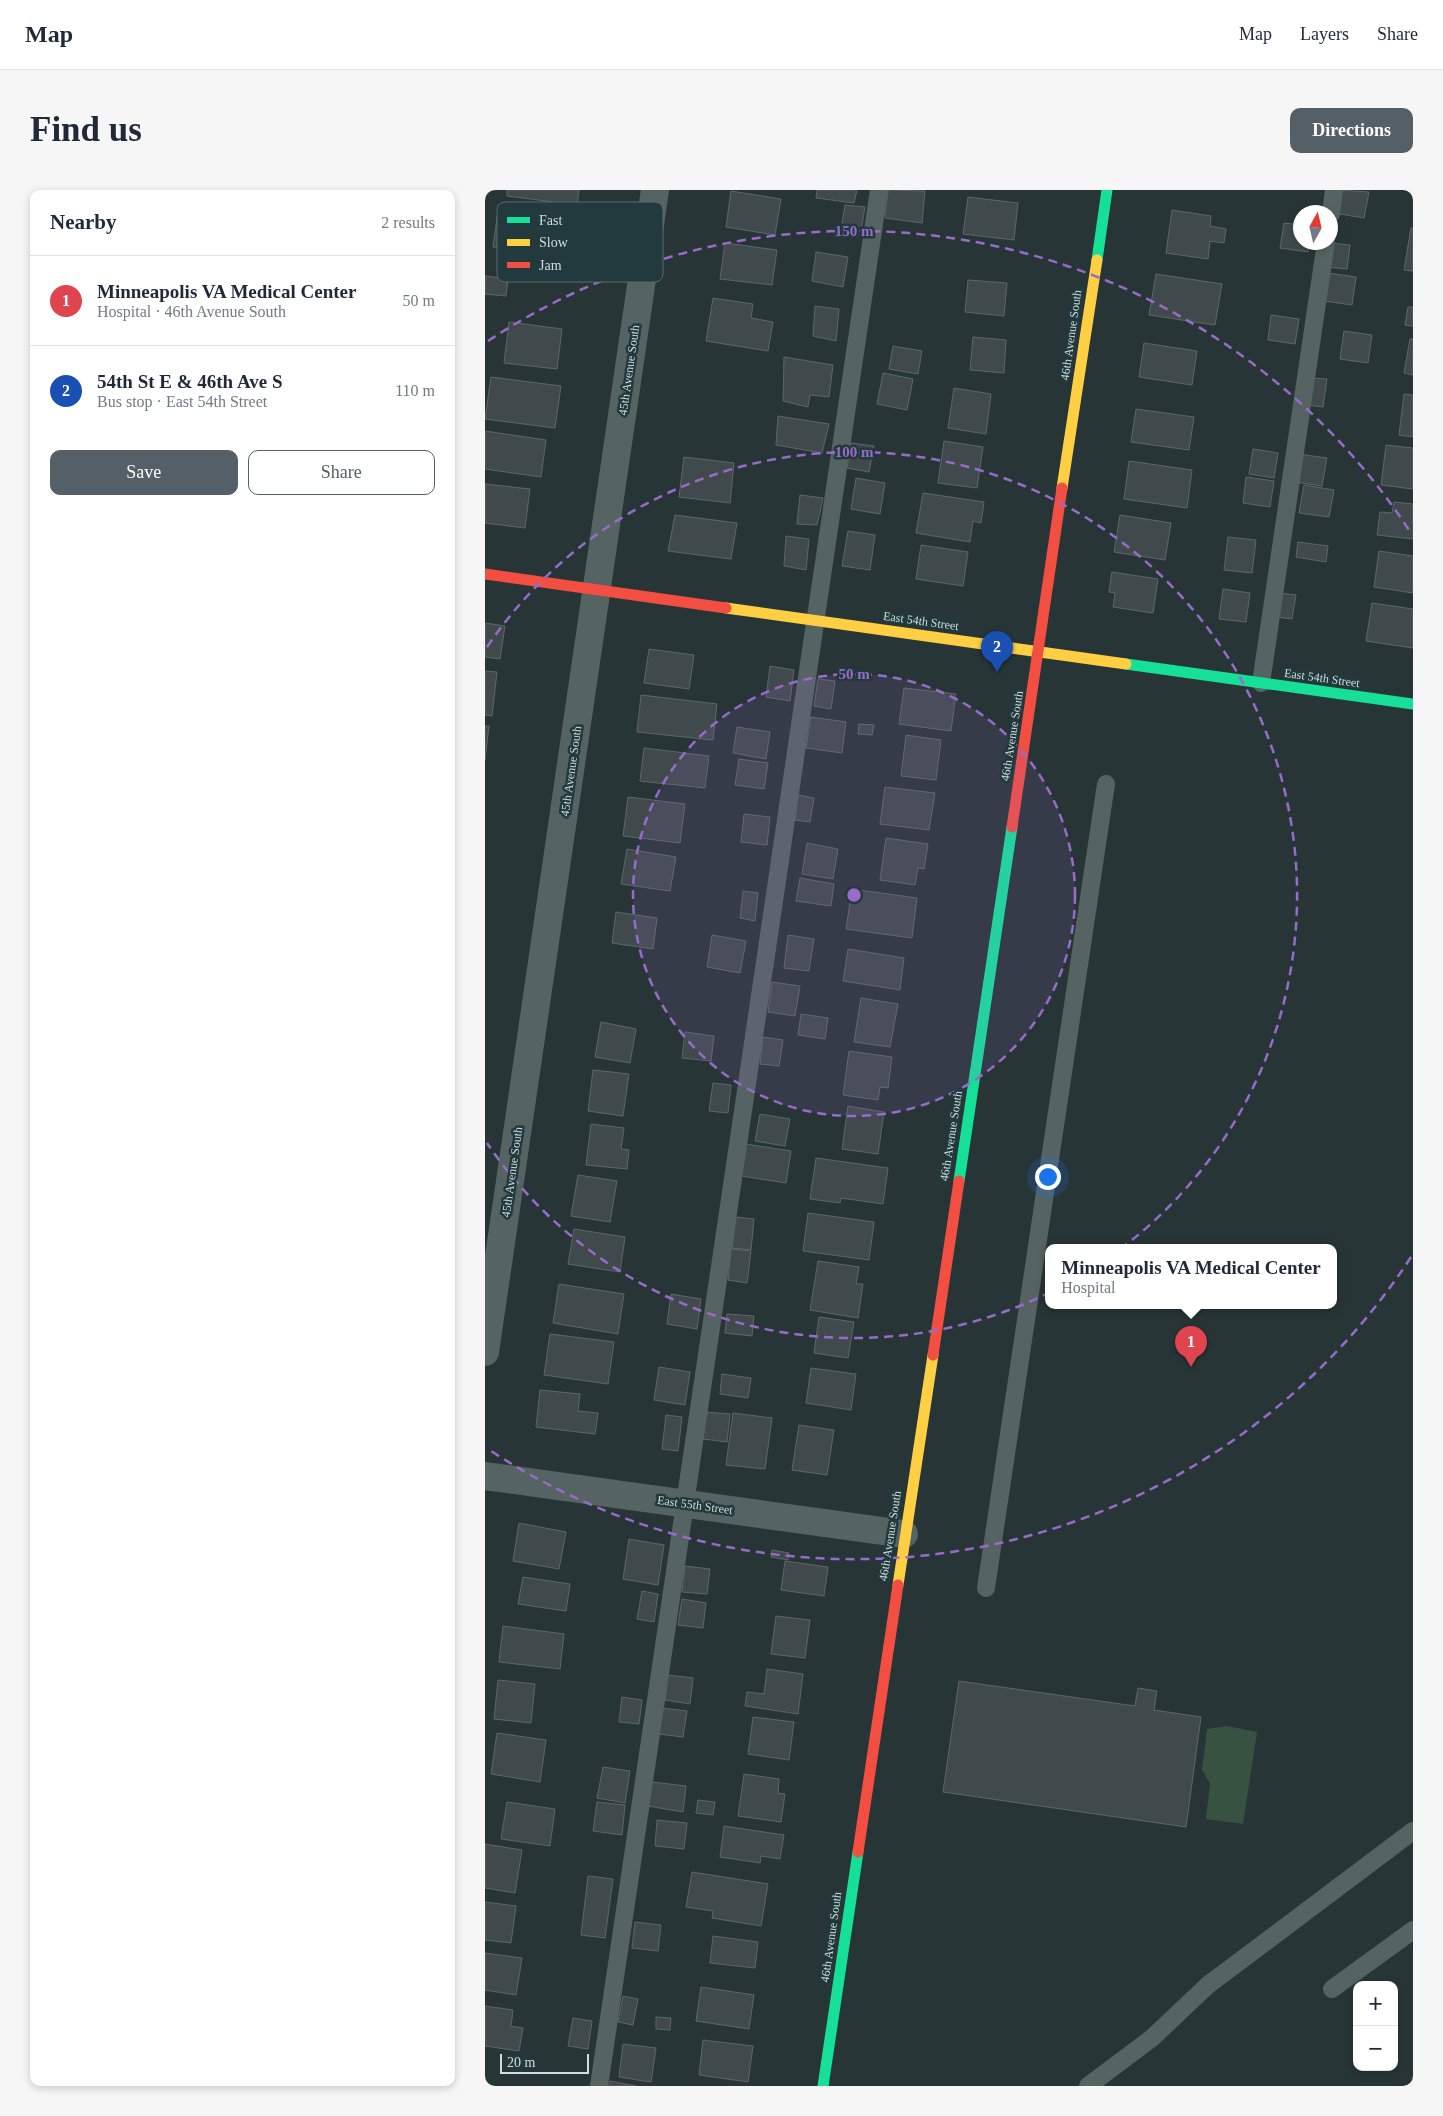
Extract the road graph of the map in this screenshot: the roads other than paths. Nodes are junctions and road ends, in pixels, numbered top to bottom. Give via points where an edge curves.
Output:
1 (879, 190) edge
2 (1107, 190) edge
3 (1334, 190) edge
4 (1332, 205) edge
5 (1325, 250) edge
6 (642, 282) edge
7 (485, 574) edge
8 (597, 589) junction
9 (815, 620) junction
10 (1039, 651) junction
11 (1261, 683) junction
12 (1413, 704) edge
13 (1106, 784) dead end
14 (485, 1352) edge
15 (485, 1476) edge
16 (685, 1504) junction
17 (904, 1534) junction
18 (986, 1588) dead end
19 (1413, 1831) edge
20 (1413, 1930) edge
21 (1331, 1989) dead end
22 (599, 2086) edge
23 (823, 2086) edge
24 (1088, 2086) edge

1 - 9 lane
2 - 10 street, 46th Avenue South
3 - 4 lane
5 - 11 lane
6 - 8 street, 45th Avenue South
7 - 8 street, East 54th Street
8 - 9 street, East 54th Street
8 - 14 street, 45th Avenue South
9 - 10 street, East 54th Street
9 - 16 lane
10 - 11 street, East 54th Street
10 - 17 street, 46th Avenue South
11 - 12 street, East 54th Street
13 - 18 lane
15 - 16 street, East 55th Street
16 - 17 street, East 55th Street
16 - 22 lane
17 - 23 street, 46th Avenue South
19 - 24 lane via 1208,1985 1152,2038
20 - 21 lane

